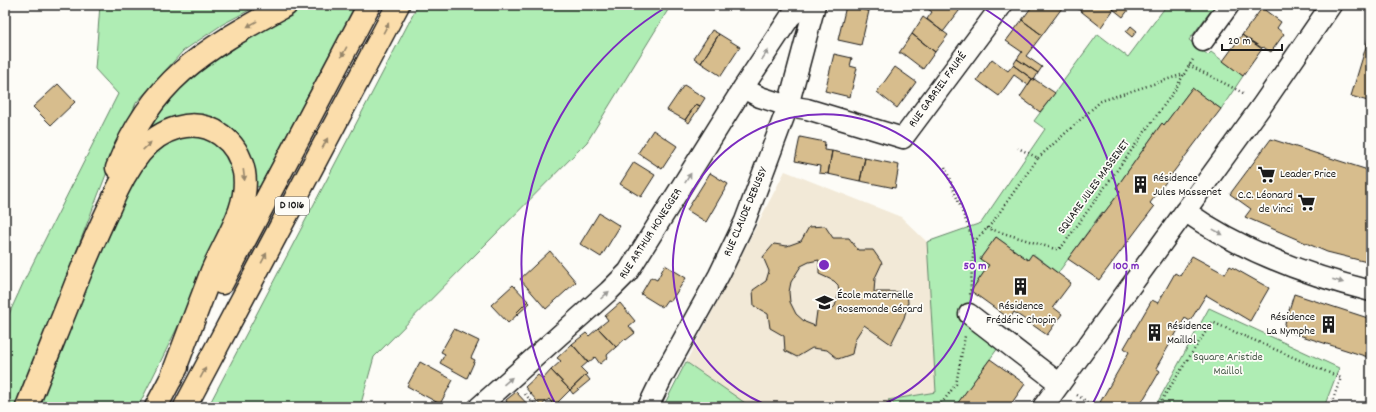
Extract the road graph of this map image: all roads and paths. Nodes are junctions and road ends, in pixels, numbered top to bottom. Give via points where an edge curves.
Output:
1 (286, 5) edge
2 (369, 5) edge
3 (398, 5) edge
4 (807, 5) edge
5 (815, 5) edge
6 (1002, 5) edge
7 (1229, 5) edge
8 (1331, 5) edge
9 (1203, 41) joint
10 (1189, 65) junction
11 (1184, 74) junction
12 (744, 88) junction
13 (1263, 104) junction
14 (788, 106) junction
15 (1018, 148) dead end
16 (1038, 158) junction
17 (945, 167) dead end
18 (1185, 211) junction
19 (987, 228) junction
20 (94, 240) junction
21 (974, 242) junction
22 (1371, 291) edge
23 (969, 314) junction
24 (171, 379) junction
25 (1060, 384) junction
26 (27, 407) edge
27 (156, 407) edge
28 (185, 407) edge
29 (479, 407) edge
30 (648, 407) edge
31 (939, 407) edge
32 (1043, 407) edge
33 (1157, 407) edge
34 (1330, 407) edge

1 -> 20 highway via 210,49 175,77 155,99 137,126 121,160
2 -> 24 highway, D 1016
28 -> 3 highway, D 1016
12 -> 4 street, RUE ARTHUR HONEGGER via 790,17
5 - 14 street, RUE CLAUDE DEBUSSY
6 - 14 street, RUE GABRIEL FAURÉ via 903,138 807,109
7 - 9 street
8 - 13 street
9 - 10 path, SQUARE JULES MASSENET
10 - 11 path, SQUARE JULES MASSENET
10 - 13 path
11 - 16 path via 1101,101
11 - 19 path, SQUARE JULES MASSENET via 1063,246 1055,249
12 - 14 street via 760,97
29 -> 12 street, RUE ARTHUR HONEGGER via 628,272
13 - 18 street
14 - 30 street, RUE CLAUDE DEBUSSY via 737,238
15 - 16 path
16 - 19 path
17 - 21 path
18 -> 22 street via 1217,232 1263,254 1310,273
18 - 25 street
19 - 21 path
20 -> 24 highway via 125,173 140,152 159,136 179,127 200,126 218,133 234,148 244,174 245,186 240,209 217,259
20 - 26 highway
21 - 23 path
23 - 25 street
23 - 31 path via 956,384
24 - 27 highway, D 1016
25 - 32 street
33 - 34 path via 1212,322 1341,378

